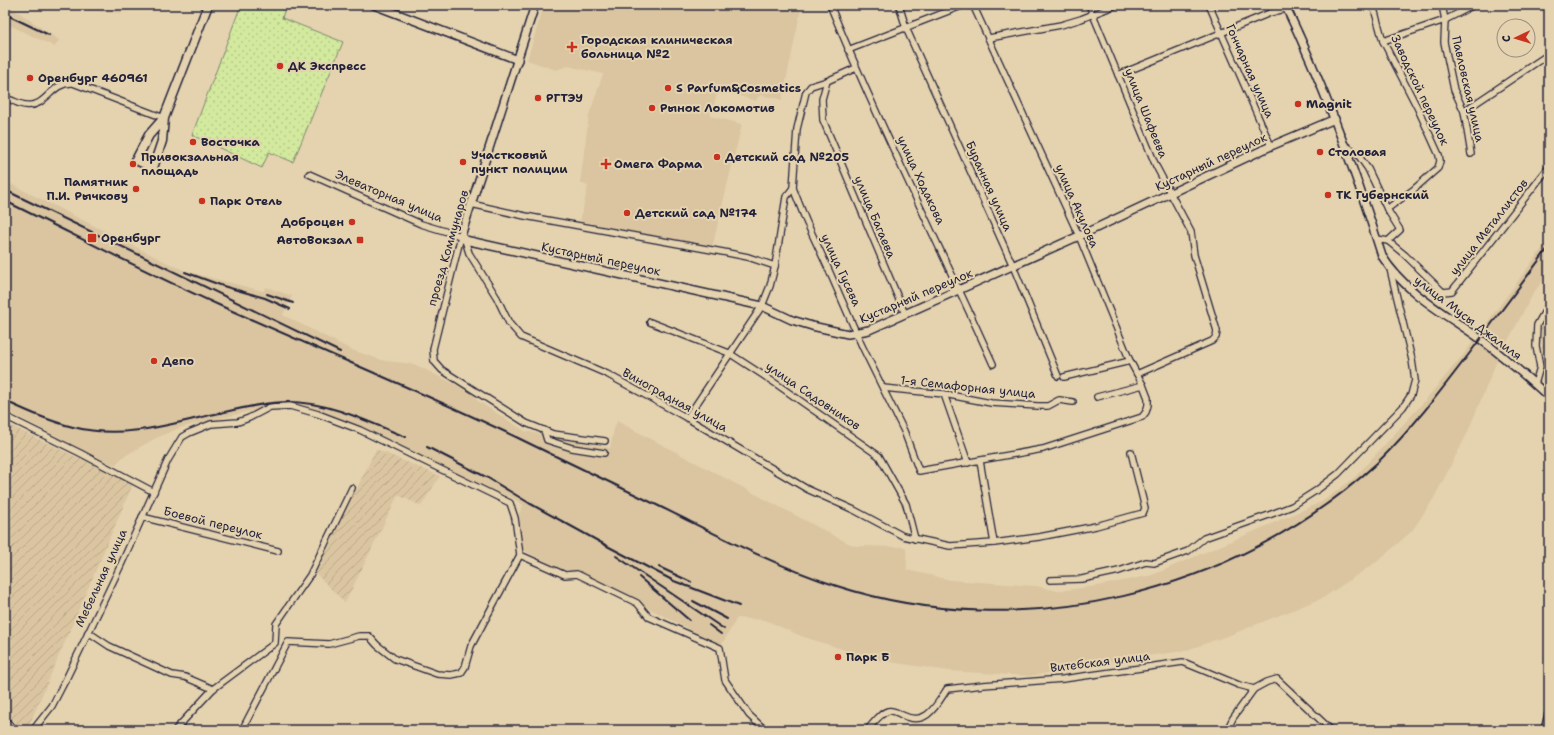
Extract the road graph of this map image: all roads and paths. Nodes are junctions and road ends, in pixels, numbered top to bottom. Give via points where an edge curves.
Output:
1 (208, 5) edge
2 (374, 5) edge
3 (535, 5) edge
4 (830, 5) edge
5 (899, 5) edge
6 (964, 5) edge
7 (973, 5) edge
8 (1089, 5) edge
9 (1116, 5) edge
10 (1209, 5) edge
11 (1298, 5) edge
12 (1373, 5) edge
13 (1442, 5) edge
14 (1474, 5) edge
15 (1286, 7) edge
16 (1093, 14) junction
17 (1445, 20) junction
18 (906, 28) junction
19 (1222, 34) junction
20 (989, 38) junction
21 (1384, 41) junction
22 (848, 50) junction
23 (1549, 54) edge
24 (518, 60) junction
25 (856, 68) junction
26 (1118, 75) junction
27 (827, 81) junction
28 (11, 100) dead end
29 (1464, 111) junction
30 (164, 118) junction
31 (1335, 119) junction
32 (1345, 145) junction
33 (1271, 146) junction
34 (1471, 154) dead end
35 (1549, 167) edge
36 (309, 174) dead end
37 (794, 188) junction
38 (1171, 193) junction
39 (471, 204) junction
40 (1387, 209) junction
41 (1079, 236) junction
42 (463, 238) junction
43 (1377, 239) junction
44 (1388, 241) junction
45 (775, 266) junction
46 (1013, 266) junction
47 (1390, 269) junction
48 (960, 290) junction
49 (1549, 304) edge
50 (762, 306) junction
51 (905, 314) junction
52 (650, 322) dead end
53 (856, 334) junction
54 (729, 353) junction
55 (1130, 361) junction
56 (993, 364) dead end
57 (1137, 374) junction
58 (1535, 384) junction
59 (1143, 385) junction
60 (882, 388) junction
61 (944, 394) junction
62 (1096, 397) dead end
63 (1549, 397) edge
64 (1073, 402) dead end
65 (5, 416) edge
66 (687, 418) junction
67 (544, 430) junction
68 (605, 441) dead end
69 (1131, 452) dead end
70 (604, 453) dead end
71 (980, 461) junction
72 (968, 463) junction
73 (352, 488) dead end
74 (154, 492) junction
75 (142, 517) junction
76 (915, 539) junction
77 (994, 543) junction
78 (278, 551) dead end
79 (520, 555) junction
80 (1050, 580) dead end
81 (88, 632) junction
82 (288, 642) junction
83 (275, 643) junction
84 (213, 689) junction
85 (1254, 689) junction
86 (1549, 714) edge
87 (5, 721) edge
88 (14, 730) edge
89 (33, 730) edge
90 (175, 730) edge
91 (242, 730) edge
92 (765, 730) edge
93 (867, 730) edge
94 (1227, 730) edge
95 (1331, 730) edge
96 (1545, 730) edge

1 - 30 main road
2 - 24 street
3 - 24 street, проезд Коммунаров
4 - 22 street, улица Ходакова
5 - 18 street, Буранная улица
6 - 18 street
7 - 20 street, улица Акулова
8 - 16 street, улица Шафеева
9 - 16 street
10 - 19 street, Гончарная улица
11 - 15 street
12 - 21 street, Заводской переулок
13 - 17 street, Павловская улица
14 - 17 street
15 - 19 street
15 - 31 street, улица Мусы Джалиля
16 - 20 street via 1061,25
16 - 26 street, улица Шафеева
17 - 21 street
17 - 29 street, Павловская улица via 1444,42 1454,90
18 - 22 street
18 - 46 street, Буранная улица
19 - 26 street
19 - 33 street, Гончарная улица
20 - 41 street, улица Акулова
21 - 40 street, Заводской переулок via 1418,109 1440,161 1438,168
22 - 25 street, улица Ходакова
23 - 29 street
24 - 39 street, проезд Коммунаров
25 - 27 street, улица Гусева
25 - 48 street, улица Ходакова
26 - 38 street, улица Шафеева via 1156,166
27 - 37 street, улица Гусева via 811,86 806,92 797,129
27 - 51 street, улица Багаева via 822,99 823,120
28 - 30 street via 25,105 40,104 58,86 73,83
29 - 34 street, Павловская улица
30 - 30 main road via 149,135 136,160 154,168 162,141
31 - 32 street, улица Мусы Джалиля
31 - 33 street, Кустарный переулок
32 - 40 street via 1356,152 1368,169
32 - 43 street, улица Мусы Джалиля
33 - 38 street, Кустарный переулок
35 - 44 street, улица Металлистов via 1452,291 1443,292
36 - 42 street, Элеваторная улица via 421,224
37 - 45 street via 786,197
37 - 53 street, улица Гусева
38 - 41 street, Кустарный переулок
38 - 57 street, улица Шафеева via 1191,232 1194,255 1217,331 1216,337
39 - 42 street, проезд Коммунаров
39 - 45 street via 748,257
40 - 44 street via 1400,230
41 - 46 street, Кустарный переулок
41 - 55 street, улица Акулова
42 - 50 street, Кустарный переулок
42 - 66 street, Виноградная улица via 468,253 497,298 509,323 521,337 607,374
42 - 67 street, проезд Коммунаров via 435,337 434,361 442,370 520,419
43 - 44 street
43 - 47 street, улица Мусы Джалиля via 1382,256
45 - 50 street
46 - 48 street, Кустарный переулок
46 - 55 street, Буранная улица via 1061,377
47 - 58 street, улица Мусы Джалиля via 1414,292 1495,350
47 - 80 street via 1415,380 1411,395 1403,407 1338,474 1292,506 1204,538 1188,551 1154,563 1146,562 1119,571 1089,577
48 - 51 street, Кустарный переулок
48 - 56 street, улица Ходакова
49 - 58 street via 1536,325 1540,367
50 - 53 street, Кустарный переулок via 812,326
50 - 54 street
51 - 53 street, Кустарный переулок
52 - 54 street, улица Садовников
53 - 60 street, улица Гусева
54 - 66 street
54 - 76 street, улица Садовников via 879,456 906,504
55 - 57 street, улица Акулова
57 - 59 street, улица Акулова
58 - 63 street, улица Мусы Джалиля
59 - 62 street
59 - 71 street, улица Акулова via 1148,405 1142,417 1043,449
60 - 61 street, 1-я Семафорная улица
60 - 72 street, улица Гусева via 904,430 918,471
61 - 64 street, 1-я Семафорная улица via 991,403 1038,406 1048,406 1059,400
61 - 72 street
65 - 74 street
66 - 76 street, Виноградная улица via 807,489
67 - 68 street via 553,434
67 - 70 street via 546,440 572,448
69 - 77 street, Виноградная улица via 1144,512 1096,526
71 - 72 street
71 - 77 street
73 - 83 street via 310,574 276,624
74 - 75 street, Мебельная улица
74 - 79 street, Мебельная улица via 168,460 182,437 211,424 238,422 270,407 290,406 360,430 510,503 515,518
75 - 78 street, Боевой переулок
75 - 81 street, Мебельная улица
76 - 77 street, Виноградная улица via 950,546
79 - 82 street via 471,646 461,673 437,674 395,659 369,636 329,644
79 - 92 street via 565,575 577,574 637,604 649,617 720,648 725,680 749,715
81 - 84 street via 109,646 172,675 185,677
81 - 89 street, Мебельная улица via 52,706
82 - 83 street
82 - 91 street
83 - 84 street
84 - 90 street
85 - 93 street, Витебская улица via 1183,662 1063,679 947,690 936,708 928,715 916,720 892,710 886,712
85 - 94 street
85 - 95 street via 1278,679
86 - 96 street
87 - 88 street

